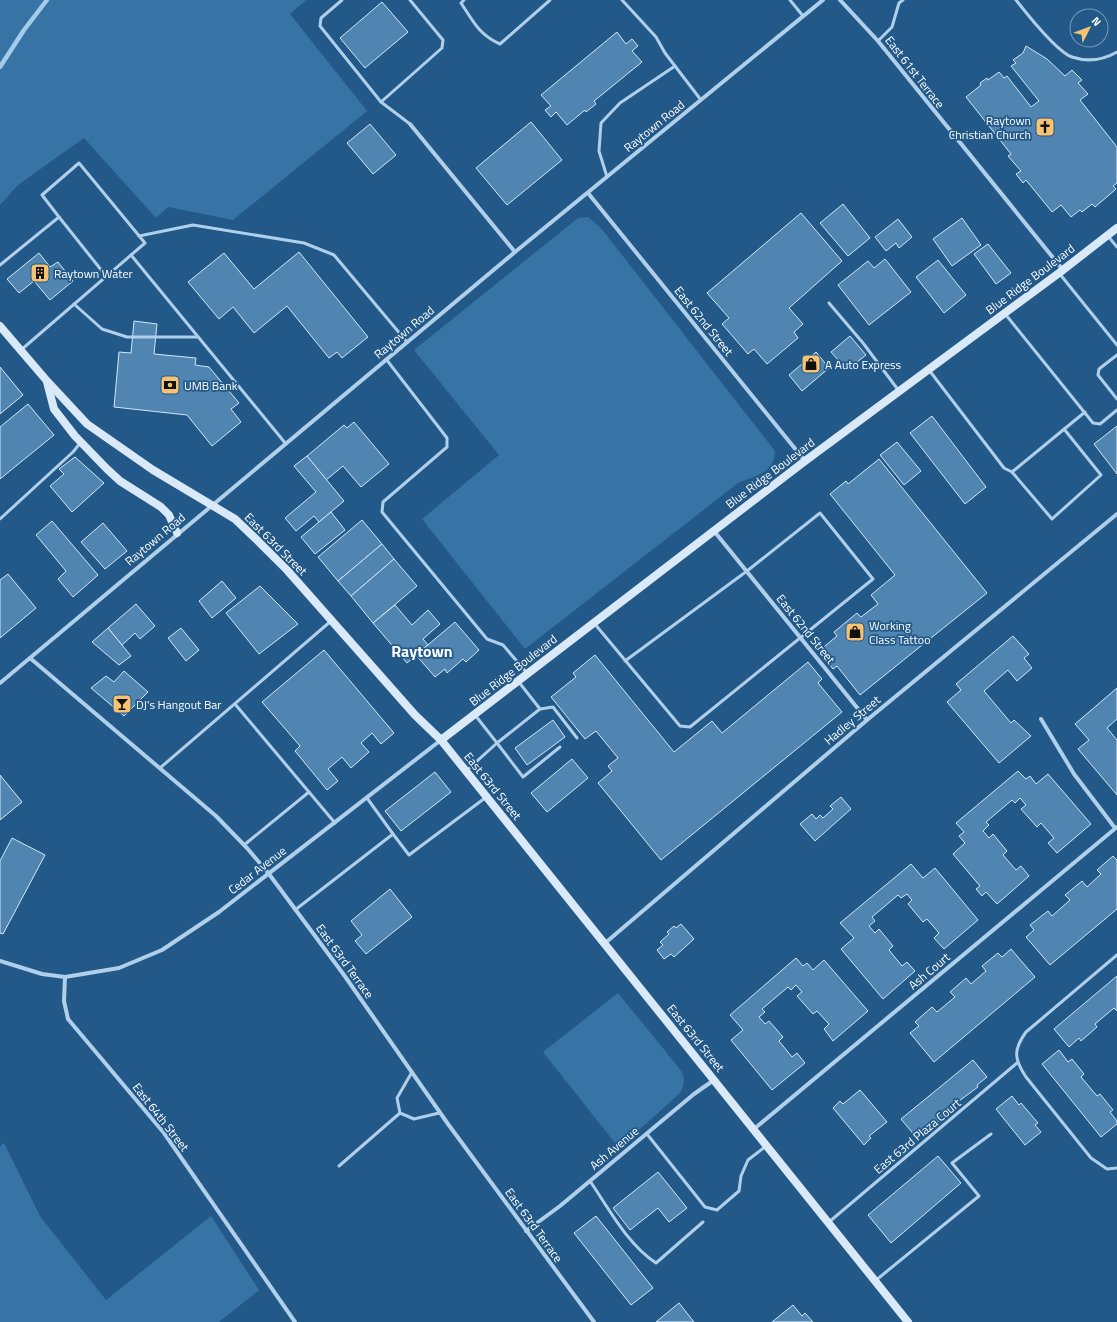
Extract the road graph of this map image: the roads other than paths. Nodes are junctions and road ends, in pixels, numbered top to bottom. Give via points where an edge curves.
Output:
1 (342, 0) edge
2 (410, 0) edge
3 (464, 0) edge
4 (550, 0) edge
5 (622, 0) edge
6 (790, 0) edge
7 (823, 0) edge
8 (840, 0) edge
9 (903, 0) edge
10 (1016, 0) edge
11 (803, 16) junction
12 (878, 41) junction
13 (1117, 52) edge
14 (675, 66) junction
15 (701, 100) junction
16 (381, 102) junction
17 (410, 124) joint
18 (607, 177) junction
19 (588, 193) junction
20 (59, 217) junction
21 (1117, 228) edge
22 (1108, 235) junction
23 (139, 236) junction
24 (1117, 247) edge
25 (515, 252) junction
26 (131, 256) junction
27 (0, 264) edge
28 (1061, 272) junction
29 (106, 276) junction
30 (829, 303) dead end
31 (74, 304) junction
32 (1005, 314) junction
33 (0, 326) edge
34 (198, 337) junction
35 (407, 342) junction
36 (1117, 345) edge
37 (21, 350) junction
38 (1117, 355) edge
39 (386, 360) junction
40 (929, 369) junction
41 (46, 381) junction
42 (899, 391) junction
43 (1117, 399) edge
44 (1117, 410) edge
45 (1085, 412) junction
46 (1064, 429) junction
47 (81, 442) junction
48 (286, 444) junction
49 (804, 461) junction
50 (1012, 472) junction
51 (212, 505) junction
52 (1117, 514) edge
53 (0, 519) edge
54 (714, 531) junction
55 (177, 533) junction
56 (747, 571) junction
57 (331, 621) junction
58 (594, 623) junction
59 (801, 639) junction
60 (30, 658) junction
61 (625, 661) junction
62 (528, 674) junction
63 (518, 681) junction
64 (0, 683) edge
65 (235, 704) junction
66 (540, 709) junction
67 (474, 715) junction
68 (1041, 719) dead end
69 (867, 720) junction
70 (576, 738) dead end
71 (441, 740) junction
72 (497, 743) junction
73 (560, 747) dead end
74 (160, 768) junction
75 (466, 771) junction
76 (309, 792) junction
77 (487, 797) junction
78 (367, 798) junction
79 (334, 823) junction
80 (1116, 827) edge
81 (393, 834) junction
82 (244, 845) junction
83 (268, 874) junction
84 (295, 910) junction
85 (604, 944) junction
86 (1117, 955) edge
87 (0, 961) edge
88 (65, 977) junction
89 (1017, 1063) junction
90 (412, 1072) junction
91 (715, 1080) junction
92 (440, 1112) junction
93 (400, 1113) junction
94 (754, 1129) junction
95 (646, 1134) junction
96 (991, 1134) dead end
97 (767, 1145) junction
98 (339, 1166) dead end
99 (1117, 1168) edge
100 (590, 1181) junction
101 (703, 1222) dead end
102 (828, 1222) junction
103 (526, 1231) junction
104 (876, 1281) junction
105 (295, 1322) edge
106 (594, 1322) edge
107 (908, 1322) edge

1 - 16 lane via 321,18 320,26
2 - 16 lane via 443,40 442,48
3 - 4 lane via 461,3 477,28 486,38 500,44
5 - 14 lane via 656,37
6 - 11 lane
7 - 11 street, Raytown Road
8 - 12 street, East 61st Terrace
9 - 12 lane via 899,3 892,27
10 - 13 lane via 1042,32 1071,57 1092,61
11 - 15 street, Raytown Road
12 - 28 street, East 61st Terrace
14 - 15 lane
14 - 18 lane via 620,103 602,123 599,151
15 - 18 street, Raytown Road
16 - 17 lane
17 - 25 street
18 - 19 street, Raytown Road
19 - 25 street, Raytown Road
19 - 49 street, East 62nd Street
20 - 23 lane via 42,195 79,163
20 - 27 lane
20 - 29 lane
21 - 22 street, Blue Ridge Boulevard
22 - 24 lane
22 - 28 street, Blue Ridge Boulevard
23 - 26 lane via 146,243
23 - 35 lane via 193,225 304,242 334,255
25 - 35 street, Raytown Road
26 - 29 lane
26 - 34 lane
28 - 32 street, Blue Ridge Boulevard
28 - 36 lane
29 - 31 lane
30 - 42 lane
31 - 34 lane via 102,329 127,337
31 - 37 lane
32 - 40 street, Blue Ridge Boulevard
32 - 45 lane
33 - 37 street, East 63rd Street
34 - 48 lane
35 - 39 street, Raytown Road
37 - 41 street, East 63rd Street
38 - 43 lane via 1099,369 1098,375
39 - 48 street, Raytown Road
39 - 62 lane via 447,438 447,446 383,502 382,512 487,639 503,645
40 - 42 street, Blue Ridge Boulevard
40 - 50 lane via 1004,468
41 - 47 street via 54,409
41 - 51 street, East 63rd Street via 87,424 152,470
42 - 49 street, Blue Ridge Boulevard
44 - 45 lane via 1100,424 1093,423
45 - 46 lane
46 - 50 lane
46 - 50 lane via 1101,475 1052,519
47 - 53 lane
47 - 55 street via 120,480 161,507 169,515
48 - 51 street, Raytown Road
49 - 54 street, Blue Ridge Boulevard
51 - 55 street, Raytown Road
51 - 57 street, East 63rd Street via 235,519 256,539
52 - 69 street, Hadley Street
54 - 56 street, East 62nd Street
54 - 58 street, Blue Ridge Boulevard
55 - 60 street, Raytown Road
56 - 59 street, East 62nd Street
56 - 59 lane via 820,513 849,549 873,580
56 - 61 lane
57 - 65 lane
57 - 71 street, East 63rd Street via 415,715
58 - 61 lane
58 - 62 street, Blue Ridge Boulevard
59 - 61 lane via 690,727 680,726
59 - 69 street, East 62nd Street
60 - 64 street, Raytown Road
60 - 74 street, East 63rd Terrace
62 - 63 street, Blue Ridge Boulevard
63 - 66 lane
63 - 67 street, Blue Ridge Boulevard
65 - 74 lane
65 - 76 lane
66 - 70 lane via 554,707
66 - 72 lane
67 - 71 street, Blue Ridge Boulevard
67 - 72 lane
68 - 80 street, Ash Court via 1074,774
69 - 85 street, Hadley Street
71 - 75 street, East 63rd Street
71 - 78 street, Cedar Avenue
72 - 73 lane via 523,777
72 - 75 lane
74 - 82 street, East 63rd Terrace via 216,816
75 - 77 street, East 63rd Street
76 - 79 lane
76 - 82 lane
77 - 81 lane via 409,855
77 - 85 street, East 63rd Street
78 - 79 street, Cedar Avenue
78 - 81 lane
79 - 83 street, Cedar Avenue
80 - 94 street, Ash Court
81 - 84 lane
82 - 83 street, East 63rd Terrace
83 - 84 street, East 63rd Terrace
83 - 88 street, Cedar Avenue via 219,912 162,950 119,968
84 - 90 street, East 63rd Terrace via 344,974
85 - 91 street, East 63rd Street
86 - 89 lane via 1026,1032 1018,1043
87 - 88 street via 42,974
88 - 105 street, East 64th Street via 64,1001 68,1019 164,1133
89 - 99 lane via 1092,1158 1107,1169
89 - 102 lane, East 63rd Plaza Court
90 - 92 street, East 63rd Terrace
90 - 93 lane via 397,1098
91 - 94 street, East 63rd Street
91 - 95 street, Ash Avenue
92 - 93 lane via 414,1119
92 - 103 street, East 63rd Terrace
93 - 98 lane
94 - 97 street, East 63rd Street
95 - 97 lane via 705,1207 716,1210 739,1191 741,1176 748,1160
95 - 100 street, Ash Avenue
96 - 104 lane via 952,1163 979,1196
97 - 102 street, East 63rd Street
100 - 101 lane via 645,1256 656,1264
100 - 103 street, Ash Avenue
102 - 104 street, East 63rd Street
103 - 106 street, East 63rd Terrace
104 - 107 street, East 63rd Street

